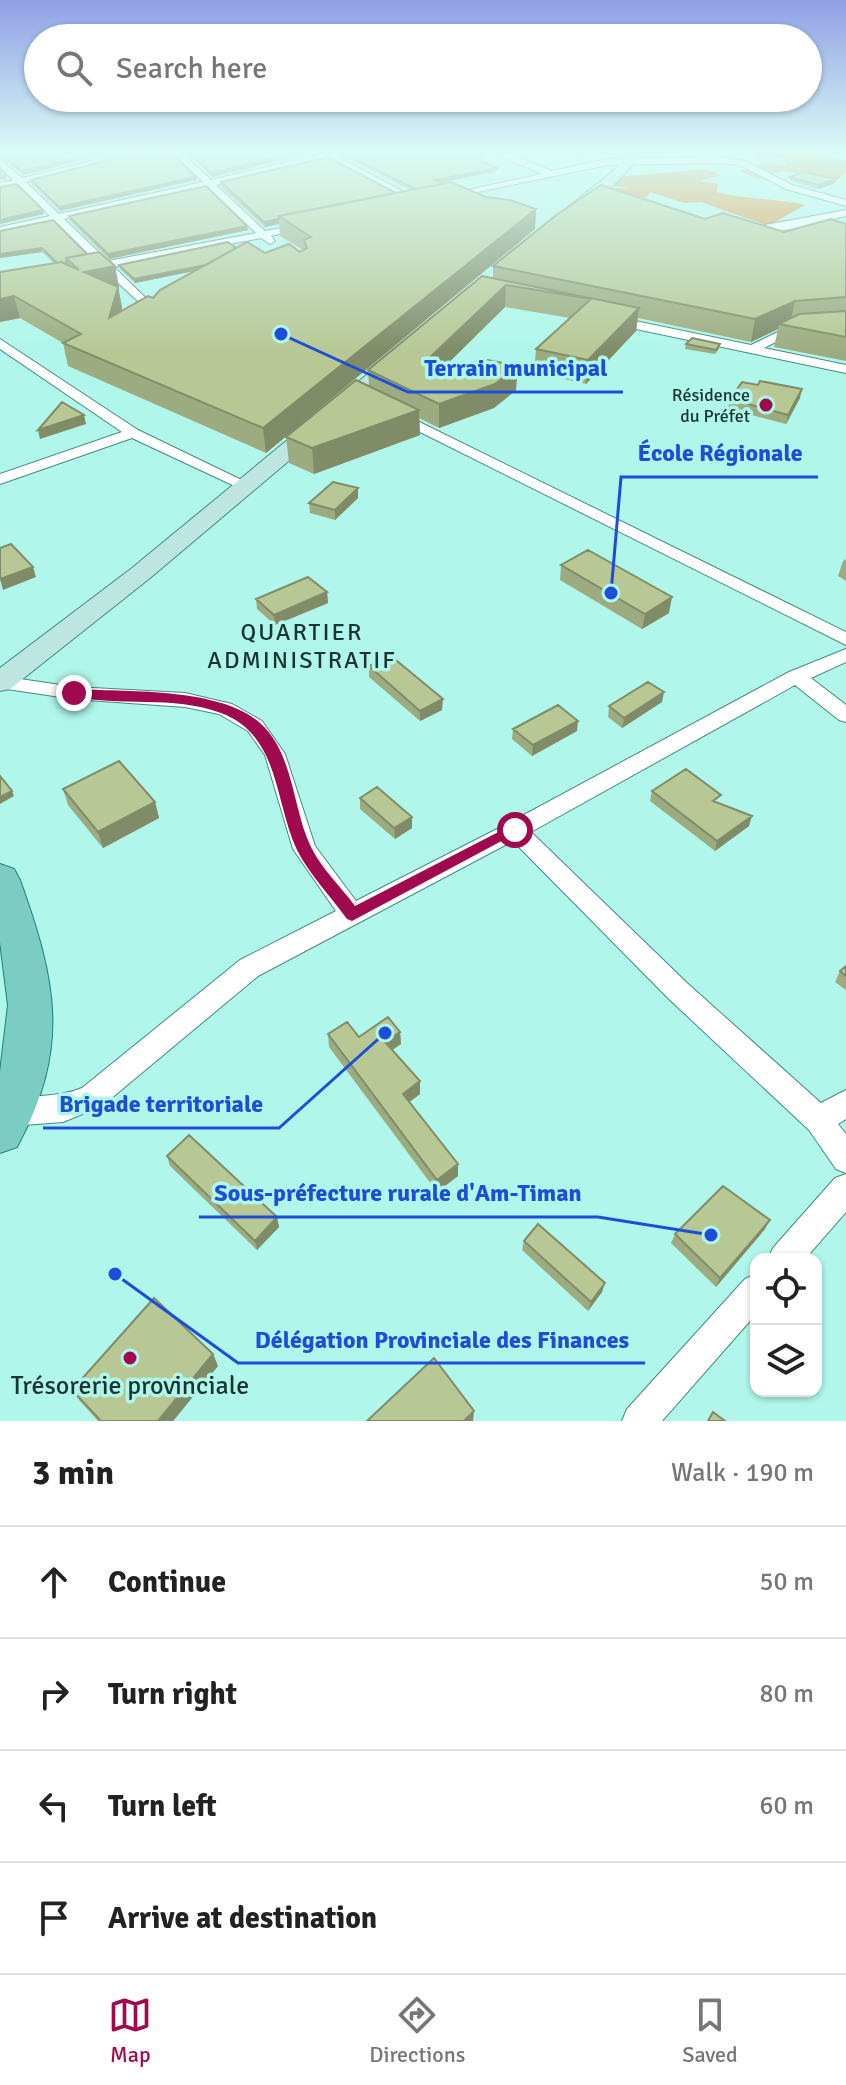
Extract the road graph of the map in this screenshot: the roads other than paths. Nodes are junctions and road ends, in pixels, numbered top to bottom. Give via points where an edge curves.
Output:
1 (51, 219) edge
2 (58, 219) edge
3 (246, 219) edge
4 (562, 219) edge
5 (815, 219) edge
6 (320, 223) edge
7 (556, 223) edge
8 (740, 229) edge
9 (0, 230) edge
10 (263, 235) junction
11 (283, 251) edge
12 (106, 265) junction
13 (76, 271) edge
14 (155, 313) edge
15 (598, 317) edge
16 (846, 326) edge
17 (420, 339) edge
18 (0, 343) edge
19 (751, 350) junction
20 (846, 369) edge
21 (369, 401) junction
22 (133, 433) junction
23 (0, 479) edge
24 (246, 486) junction
25 (846, 639) edge
26 (846, 655) edge
27 (796, 676) junction
28 (0, 682) edge
29 (838, 703) edge
30 (846, 715) edge
31 (515, 830) junction
32 (0, 880) edge
33 (352, 915) junction
34 (846, 1103) edge
35 (819, 1120) junction
36 (5, 1122) edge
37 (846, 1159) edge
38 (846, 1189) edge
39 (789, 1253) edge
40 (750, 1297) edge
41 (639, 1421) edge

1 - 9 street
2 - 12 street
3 - 10 street
4 - 7 main road
5 - 8 street
6 - 10 street
10 - 11 street
10 - 12 street
12 - 13 street
12 - 14 street
15 - 19 street
16 - 19 street via 790,330
17 - 21 main road
18 - 22 street
19 - 20 street
21 - 24 main road
21 - 25 street
22 - 23 street
22 - 24 street
24 - 28 main road
26 - 27 street
27 - 29 street
27 - 31 street
28 - 33 street via 185,700 225,709 255,726 275,754 304,849
29 - 30 street
31 - 33 street
31 - 35 street
32 - 36 main road via 30,986 26,1062
33 - 36 street via 249,968 92,1097
34 - 35 street
35 - 37 street
38 - 39 street
40 - 41 street

